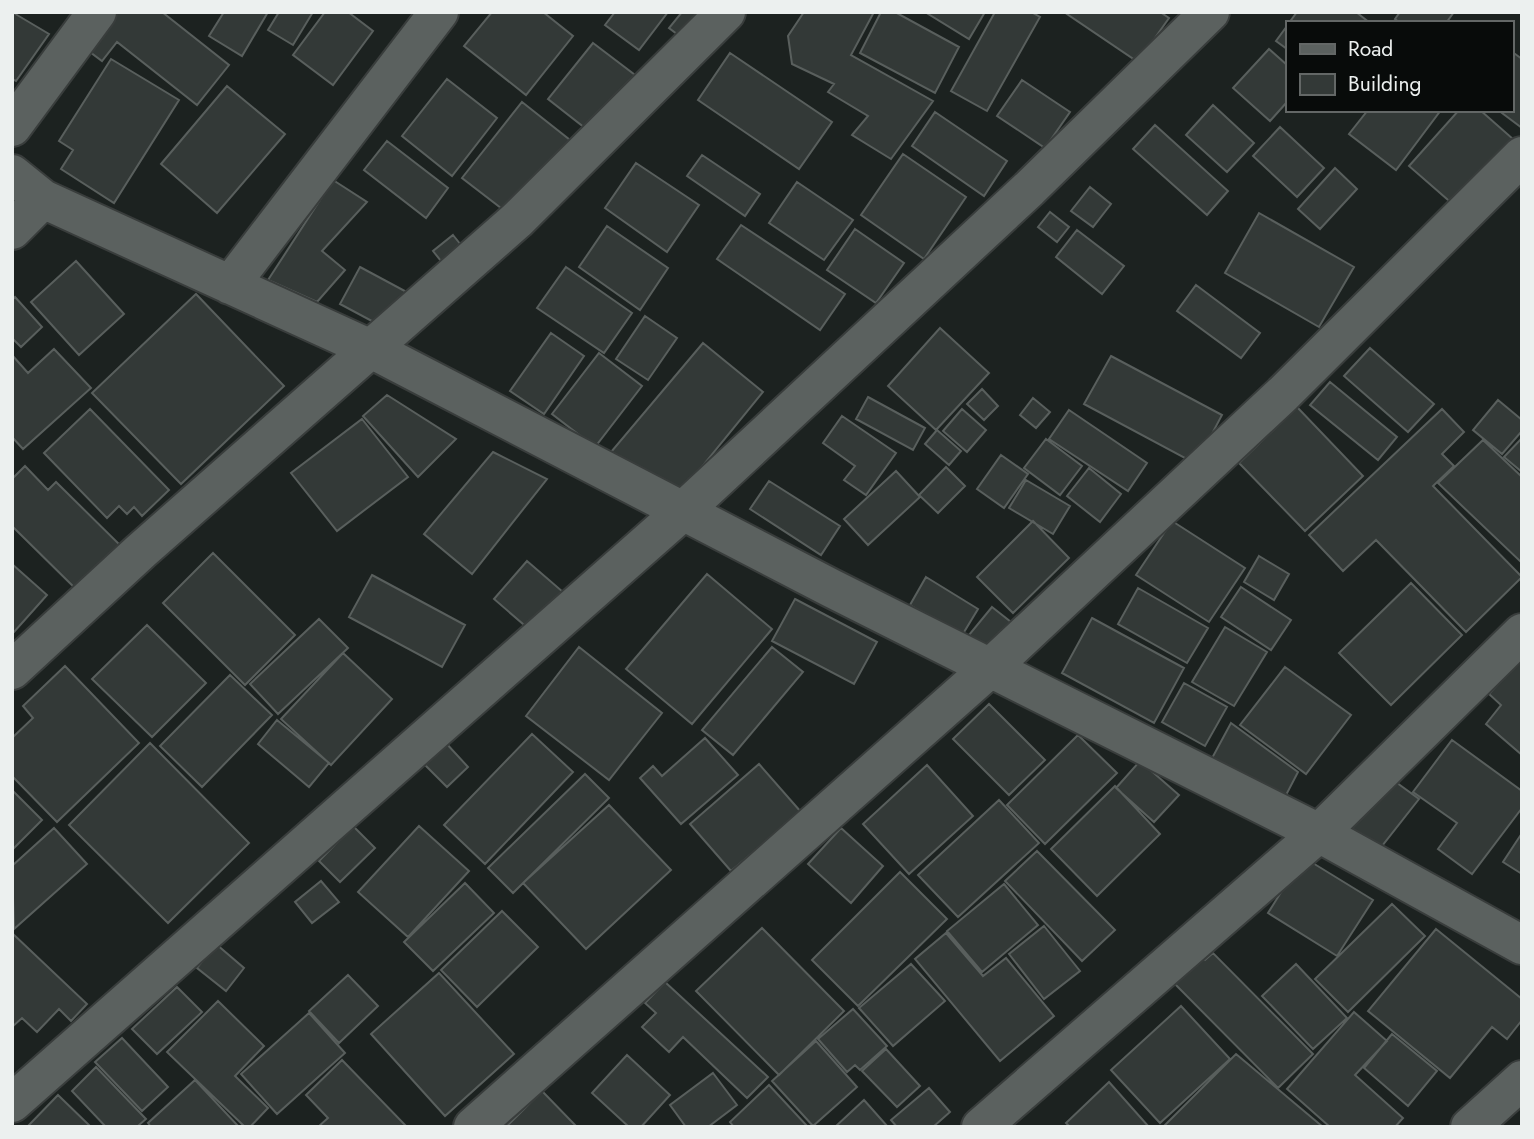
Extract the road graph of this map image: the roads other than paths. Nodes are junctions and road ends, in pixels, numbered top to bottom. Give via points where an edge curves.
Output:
1 (97, 12) edge
2 (439, 12) edge
3 (726, 12) edge
4 (1210, 12) edge
5 (12, 127) edge
6 (1522, 156) edge
7 (12, 174) edge
8 (43, 199) junction
9 (12, 230) edge
10 (230, 285) junction
11 (373, 349) junction
12 (682, 512) junction
13 (1522, 633) edge
14 (989, 668) junction
15 (12, 670) edge
16 (1319, 833) junction
17 (1522, 945) edge
18 (1522, 1080) edge
19 (12, 1103) edge
20 (473, 1127) edge
21 (981, 1127) edge
22 (1471, 1127) edge

1 - 5 street
2 - 10 street
3 - 11 street via 517,220
4 - 12 street via 1029,189
6 - 14 street via 1283,394
7 - 8 street
8 - 9 street
8 - 10 street
10 - 11 street
11 - 12 street
11 - 15 street
12 - 14 street
12 - 19 street
13 - 16 street
14 - 16 street
14 - 20 street
16 - 17 street
16 - 21 street
18 - 22 street

